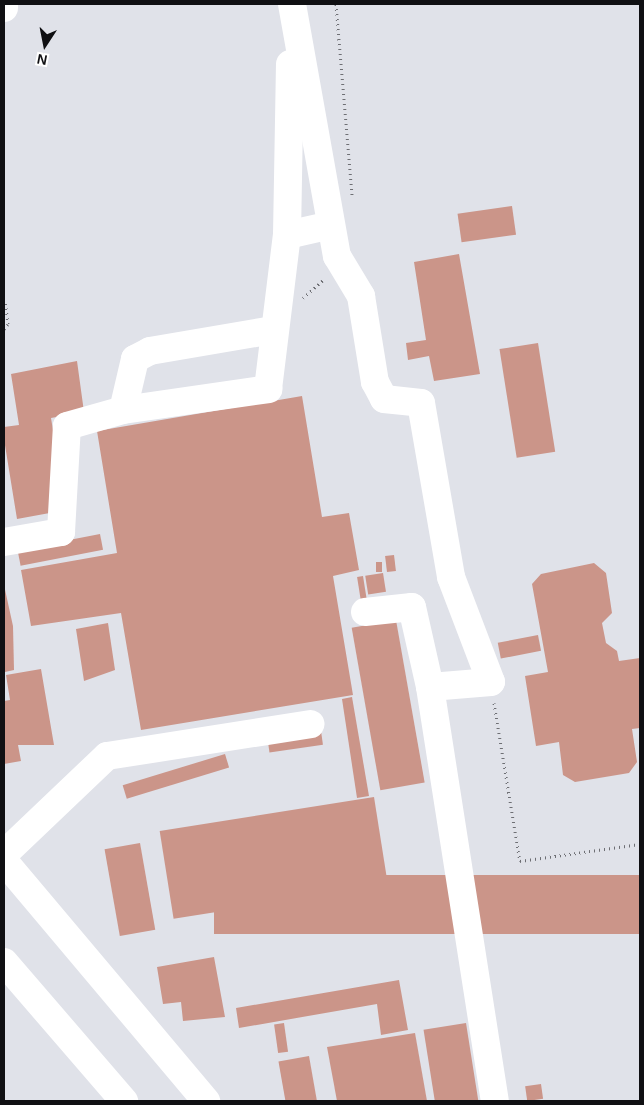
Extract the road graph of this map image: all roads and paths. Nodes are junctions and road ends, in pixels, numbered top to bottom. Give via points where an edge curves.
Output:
1 (4, 4) edge
2 (336, 4) edge
3 (292, 7) edge
4 (4, 8) edge
5 (352, 201) dead end
6 (332, 225) junction
7 (287, 235) junction
8 (342, 264) junction
9 (5, 301) dead end
10 (299, 301) dead end
11 (4, 329) edge
12 (273, 330) junction
13 (123, 410) junction
14 (4, 542) edge
15 (365, 612) dead end
16 (491, 682) junction
17 (430, 686) junction
18 (312, 724) dead end
19 (640, 844) edge
20 (4, 854) edge
21 (4, 861) edge
22 (4, 962) edge
23 (124, 1101) edge
24 (206, 1101) edge
25 (495, 1101) edge

1 - 4 street
2 - 5 path
3 - 6 street
3 - 7 street
6 - 7 street
6 - 8 street
7 - 12 street
8 - 10 path
8 - 16 street via 361,296 376,382 384,399 421,403 451,576
9 - 11 path via 8,324
12 - 13 street via 150,351 135,359
12 - 13 street via 268,389
13 - 14 street via 67,426 61,532
15 - 17 street via 412,607
16 - 17 street
16 - 19 path via 520,861
17 - 25 street
18 - 20 street via 107,756
21 - 24 street
22 - 23 street

